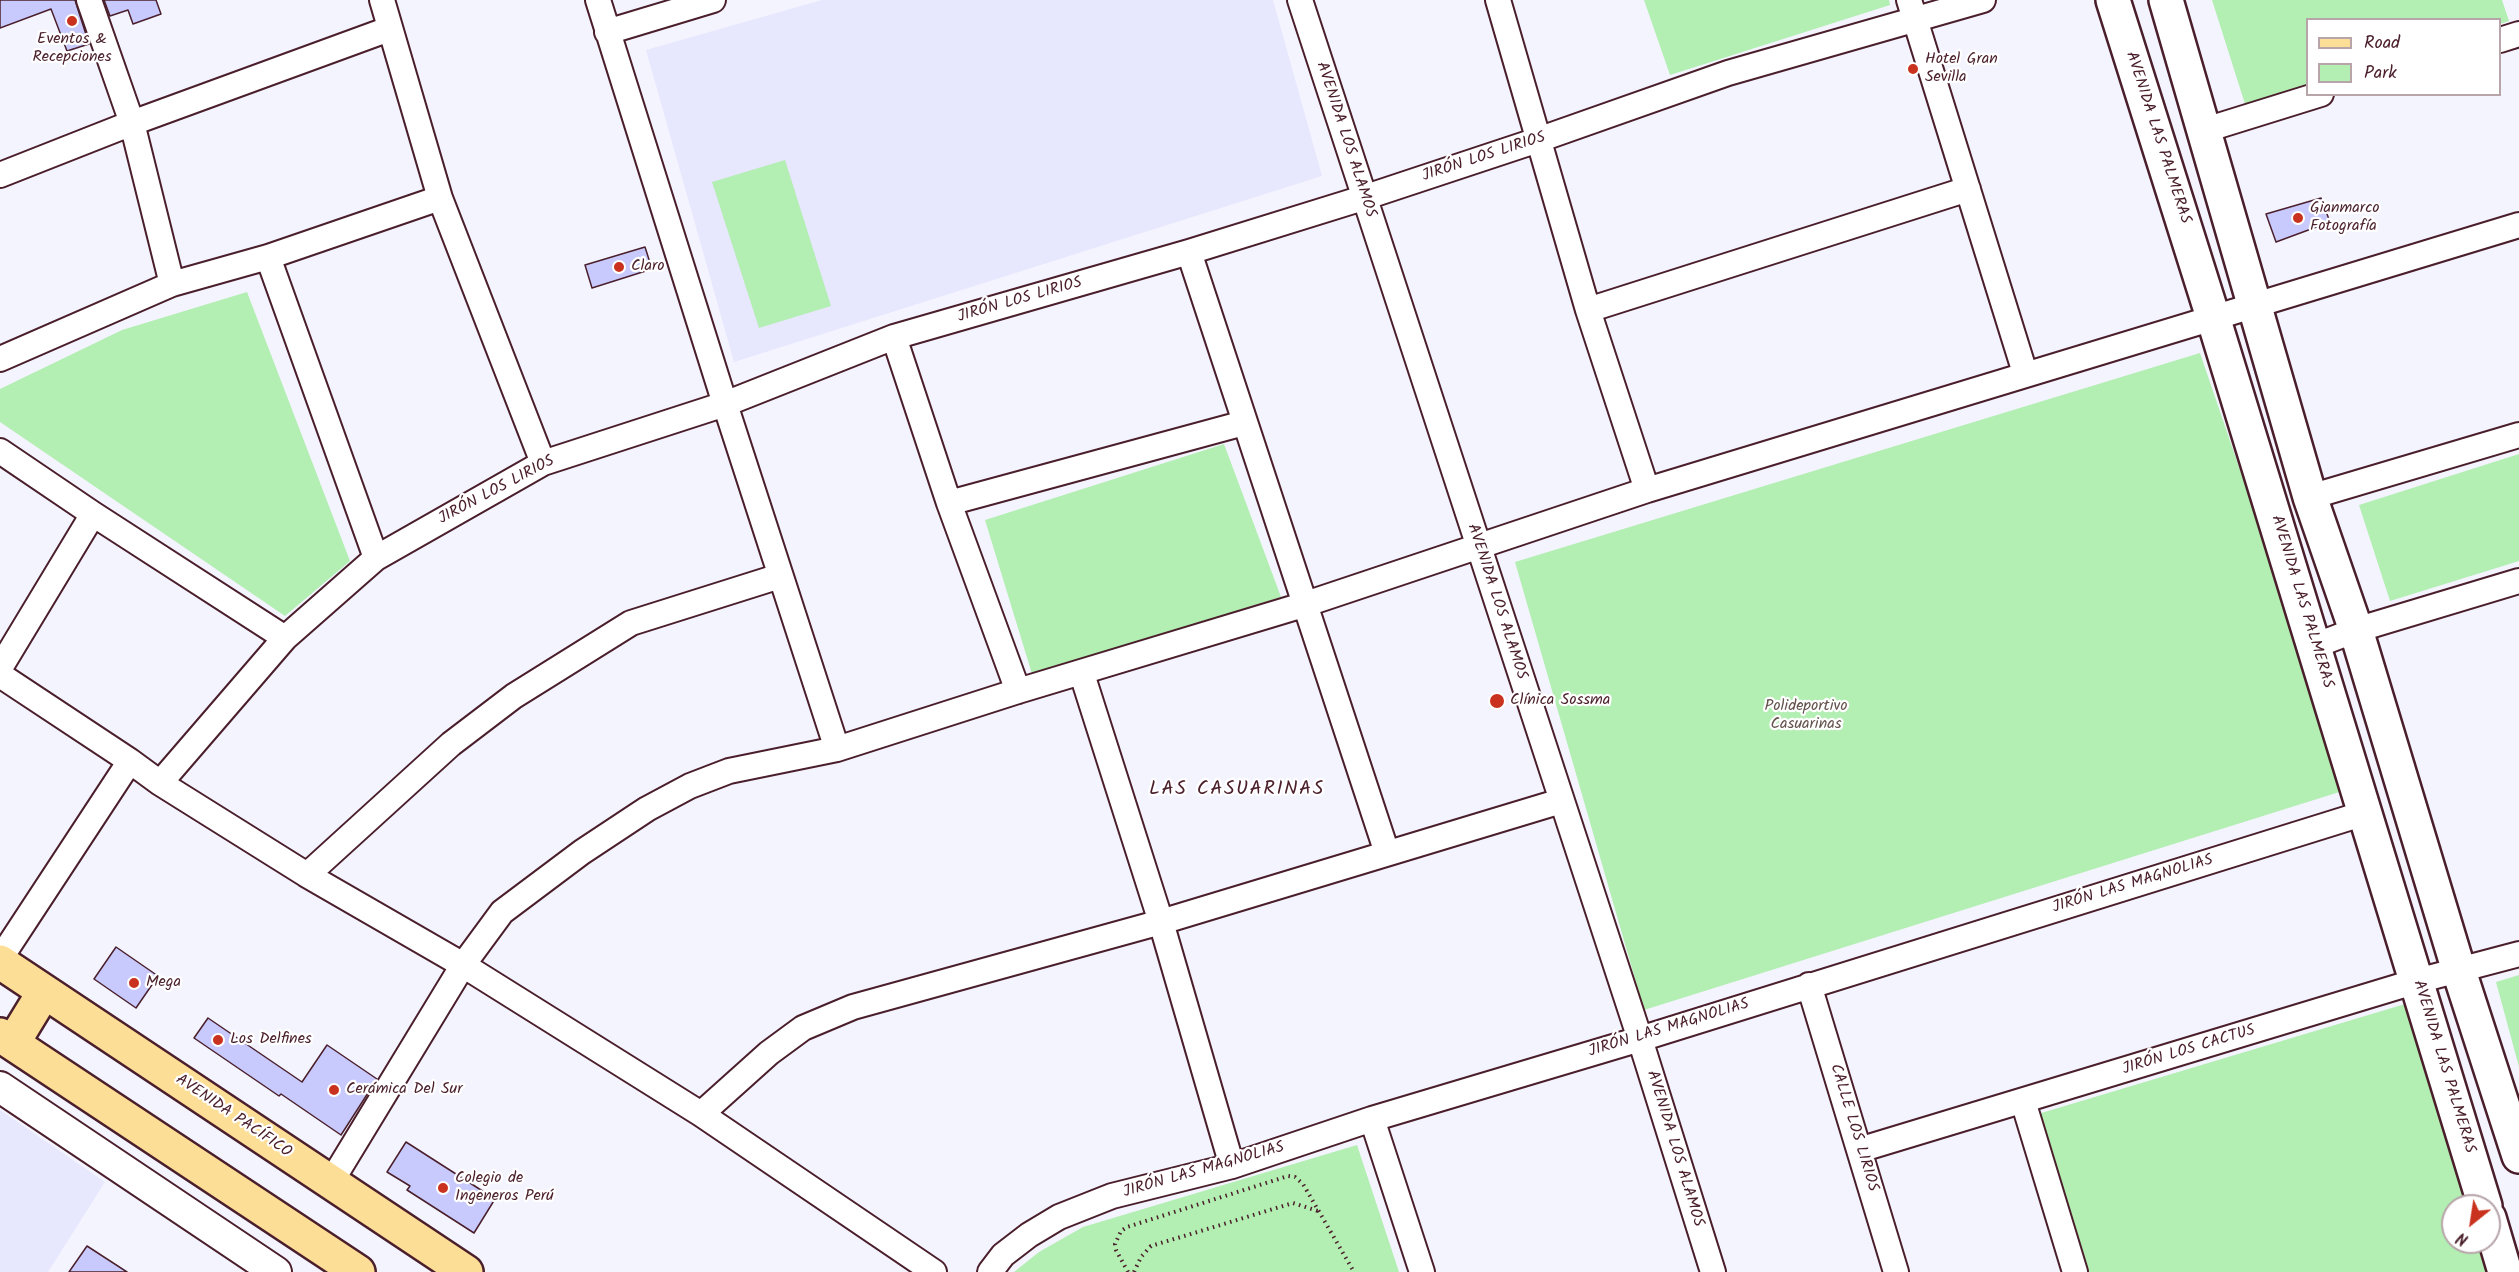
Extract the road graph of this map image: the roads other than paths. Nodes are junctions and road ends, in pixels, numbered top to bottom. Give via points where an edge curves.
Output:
1 (89, 0) edge
2 (382, 0) edge
3 (598, 0) edge
4 (713, 0) edge
5 (1300, 0) edge
6 (1498, 0) edge
7 (1983, 0) edge
8 (2113, 0) edge
9 (2166, 0) edge
10 (1912, 10) edge
11 (388, 29) junction
12 (607, 32) junction
13 (2519, 34) edge
14 (2501, 39) edge
15 (2315, 96) edge
16 (132, 123) junction
17 (2202, 131) junction
18 (1538, 140) junction
19 (0, 175) edge
20 (1968, 189) junction
21 (440, 198) junction
22 (1363, 198) junction
23 (2519, 225) edge
24 (1189, 252) junction
25 (268, 256) junction
26 (172, 284) junction
27 (2254, 304) junction
28 (1588, 310) junction
29 (2213, 317) junction
30 (894, 337) junction
31 (0, 359) edge
32 (2025, 373) junction
33 (725, 404) junction
34 (1244, 423) junction
35 (2519, 435) edge
36 (0, 451) edge
37 (543, 463) junction
38 (1647, 490) junction
39 (2310, 497) junction
40 (949, 502) junction
41 (93, 514) junction
42 (1478, 547) junction
43 (376, 558) junction
44 (780, 576) junction
45 (2519, 581) edge
46 (1304, 605) junction
47 (2356, 630) junction
48 (285, 639) junction
49 (2314, 646) junction
50 (0, 668) edge
51 (1082, 674) junction
52 (0, 675) edge
53 (1018, 691) junction
54 (837, 749) junction
55 (130, 761) junction
56 (160, 783) junction
57 (1561, 801) junction
58 (2365, 813) junction
59 (1387, 853) junction
60 (308, 875) junction
61 (1161, 922) junction
62 (2519, 954) edge
63 (0, 961) edge
64 (463, 965) junction
65 (2459, 971) junction
66 (2417, 981) junction
67 (1809, 985) junction
68 (44, 992) junction
69 (7, 1039) edge
70 (1640, 1039) junction
71 (0, 1087) edge
72 (2023, 1101) junction
73 (2512, 1108) edge
74 (701, 1114) junction
75 (1372, 1119) junction
76 (1859, 1150) junction
77 (2519, 1156) edge
78 (1232, 1166) junction
79 (331, 1182) junction
80 (2481, 1194) edge
81 (2500, 1254) edge
82 (276, 1272) edge
83 (358, 1272) edge
84 (466, 1272) edge
85 (934, 1272) edge
86 (990, 1272) edge
87 (1422, 1272) edge
88 (1713, 1272) edge
89 (1896, 1272) edge
90 (2075, 1272) edge
91 (2505, 1272) edge

1 - 16 street
2 - 11 street
3 - 12 street
4 - 12 street
5 - 22 street, AVENIDA LOS ALAMOS
6 - 18 street
7 - 10 street, JIRÓN LOS LIRIOS
8 - 29 main road, AVENIDA LAS PALMERAS
9 - 17 main road
10 - 18 street, JIRÓN LOS LIRIOS
10 - 20 street
11 - 16 street
11 - 21 street
12 - 33 street
13 - 14 street
15 - 17 street
16 - 19 street
16 - 26 street
17 - 27 main road
18 - 22 street, JIRÓN LOS LIRIOS
18 - 28 street
20 - 28 street
20 - 32 street
21 - 25 street
21 - 37 street
22 - 24 street, JIRÓN LOS LIRIOS
22 - 42 street, AVENIDA LOS ALAMOS
23 - 27 street
24 - 30 street, JIRÓN LOS LIRIOS
24 - 34 street
25 - 26 street
25 - 43 street
26 - 31 street
27 - 29 street
27 - 39 main road
28 - 38 street
29 - 32 street
29 - 49 main road, AVENIDA LAS PALMERAS
30 - 33 street, JIRÓN LOS LIRIOS
30 - 40 street
32 - 38 street
33 - 37 street, JIRÓN LOS LIRIOS
33 - 44 street
34 - 40 street
34 - 46 street
35 - 39 street
36 - 41 street
37 - 43 street, JIRÓN LOS LIRIOS
38 - 42 street
39 - 47 main road
40 - 53 street
41 - 48 street
41 - 50 street
42 - 46 street
42 - 57 street, AVENIDA LOS ALAMOS
43 - 48 street, JIRÓN LOS LIRIOS
44 - 54 street
44 - 60 street via 631,623 514,696 451,744
45 - 47 street
46 - 51 street
46 - 59 street
47 - 49 street
47 - 65 main road
48 - 56 street, JIRÓN LOS LIRIOS
49 - 58 main road, AVENIDA LAS PALMERAS
51 - 53 street
51 - 61 street
52 - 55 street
53 - 54 street
54 - 64 street via 729,771 646,809 502,912
55 - 56 street
55 - 63 street
56 - 60 street
57 - 59 street
57 - 70 street, AVENIDA LOS ALAMOS
58 - 66 main road, AVENIDA LAS PALMERAS
58 - 67 street, JIRÓN LAS MAGNOLIAS
59 - 61 street
60 - 64 street
61 - 74 street via 853,1007 803,1028
61 - 78 street
62 - 65 street, JIRÓN LOS CACTUS
63 - 68 main road, AVENIDA PACÍFICO
64 - 74 street
64 - 79 street
65 - 66 street, JIRÓN LOS CACTUS
65 - 73 main road
66 - 72 street, JIRÓN LOS CACTUS
66 - 80 main road, AVENIDA LAS PALMERAS
67 - 70 street, JIRÓN LAS MAGNOLIAS
67 - 76 street, CALLE LOS LIRIOS
68 - 69 main road
68 - 79 main road, AVENIDA PACÍFICO
69 - 83 main road
70 - 75 street, JIRÓN LAS MAGNOLIAS
70 - 88 street, AVENIDA LOS ALAMOS
71 - 82 street
72 - 76 street, JIRÓN LOS CACTUS
72 - 90 street
73 - 77 main road
74 - 85 street
75 - 78 street, JIRÓN LAS MAGNOLIAS
75 - 87 street
76 - 89 street, CALLE LOS LIRIOS
78 - 86 street, JIRÓN LAS MAGNOLIAS via 1112,1197 1059,1217 1029,1234 1003,1255
79 - 84 main road, AVENIDA PACÍFICO
81 - 91 main road

